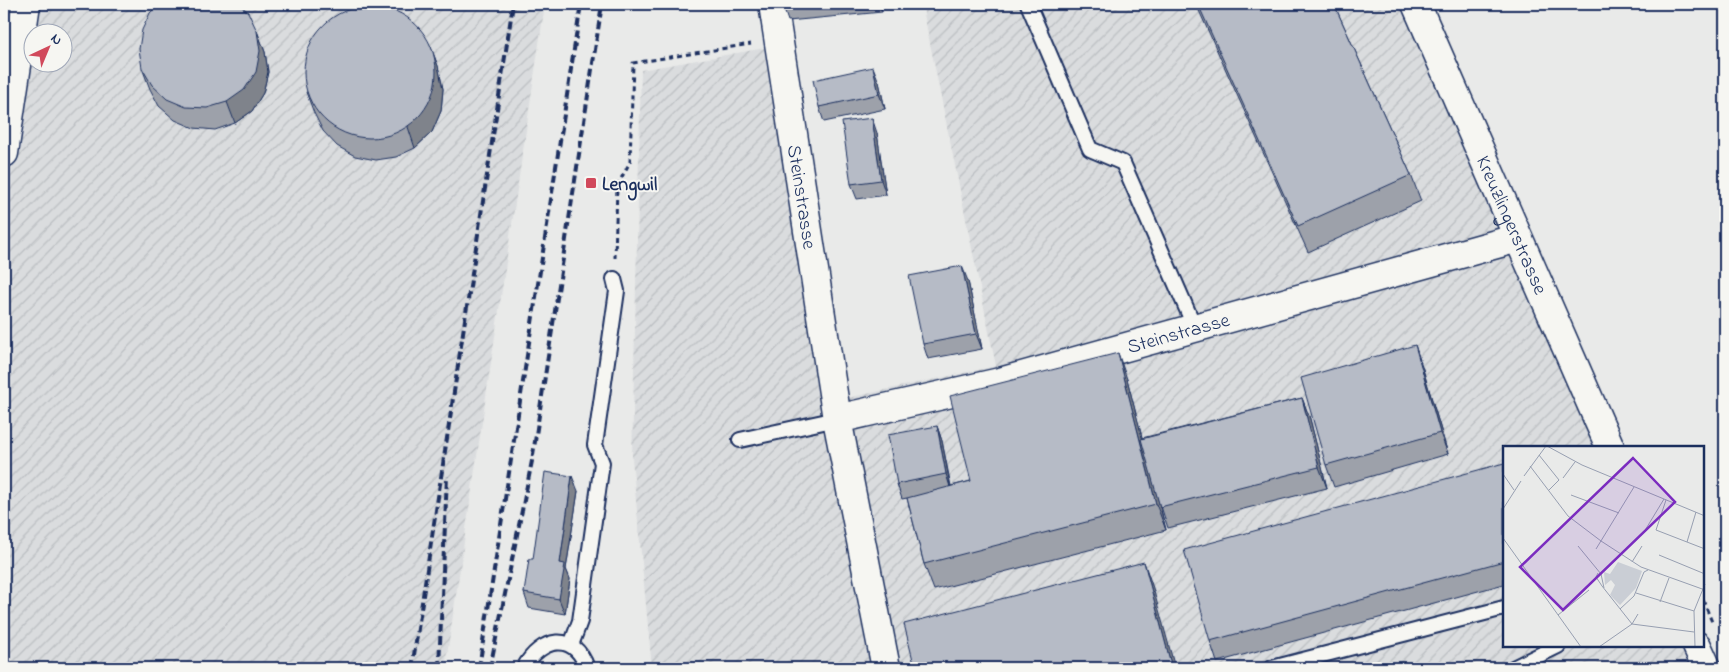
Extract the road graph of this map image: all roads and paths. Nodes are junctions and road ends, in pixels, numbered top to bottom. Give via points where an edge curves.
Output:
1 (26, 4) edge
2 (773, 4) edge
3 (1028, 4) edge
4 (1416, 4) edge
5 (749, 45) dead end
6 (4, 153) edge
7 (1518, 238) junction
8 (614, 279) joint
9 (1195, 328) junction
10 (837, 419) junction
11 (740, 440) dead end
12 (1610, 446) edge
13 (1503, 608) edge
14 (571, 645) junction
15 (1556, 647) edge
16 (1697, 647) edge
17 (524, 668) edge
18 (587, 668) edge
19 (886, 668) edge
20 (1272, 668) edge
21 (1513, 668) edge
22 (1707, 668) edge

1 - 6 street
2 - 10 street, Steinstrasse
3 - 9 lane via 1090,149 1123,163
4 - 7 street, Kreuzlingerstrasse
5 - 8 path via 633,63 630,162 617,186
7 - 9 street, Steinstrasse
7 - 12 street, Kreuzlingerstrasse
8 - 14 lane via 617,291 595,445 602,463 580,621
9 - 10 street, Steinstrasse via 1000,382
10 - 11 lane
10 - 19 street, Steinstrasse
13 - 20 lane
14 - 17 lane via 564,642 548,645 530,657
14 - 18 lane
15 - 21 lane
16 - 22 street

